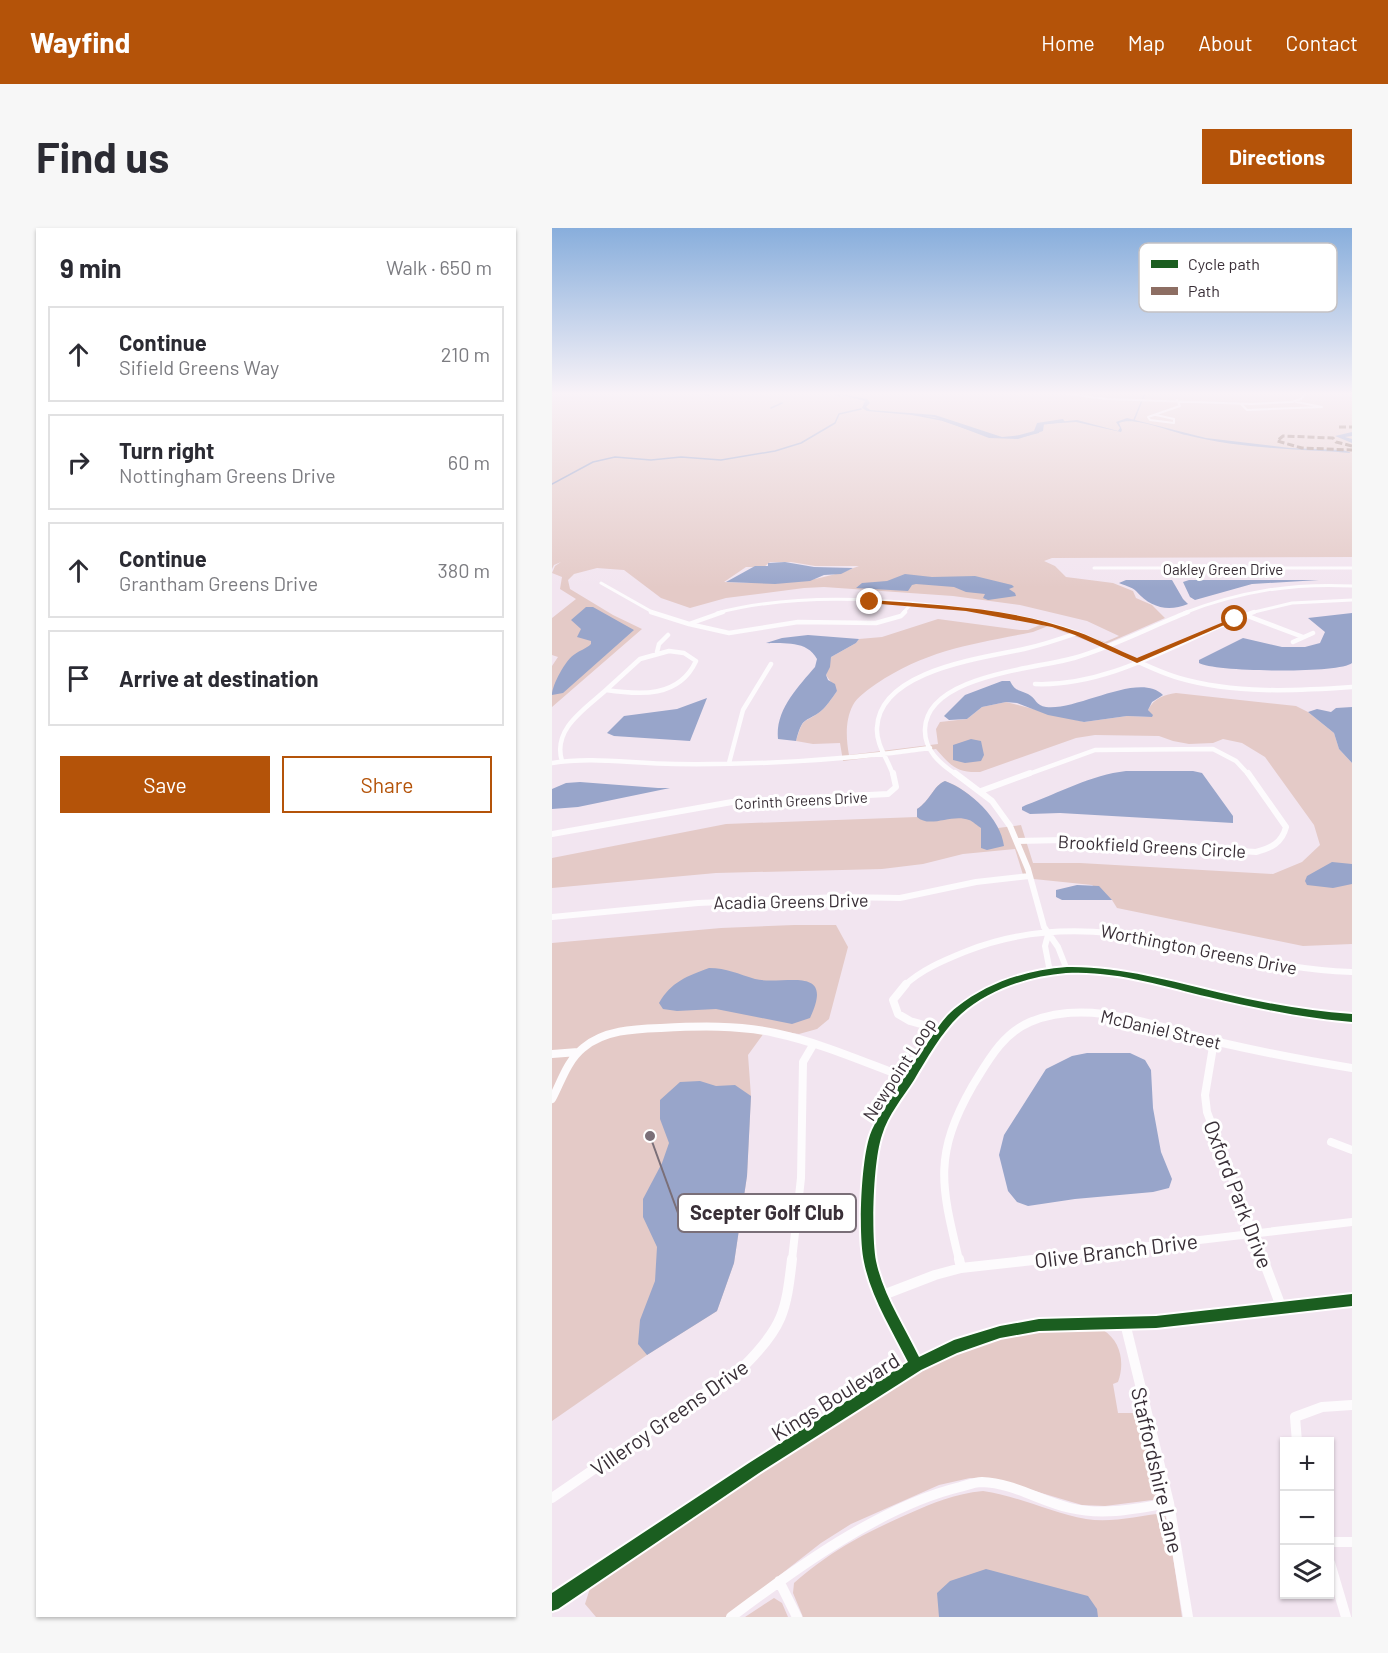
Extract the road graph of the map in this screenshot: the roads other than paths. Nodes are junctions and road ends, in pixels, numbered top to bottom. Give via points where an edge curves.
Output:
1 (1223, 564) dead end
2 (1094, 567) dead end
3 (1226, 568) junction
4 (1352, 568) edge
5 (601, 583) dead end
6 (1352, 586) edge
7 (1352, 600) edge
8 (911, 604) junction
9 (1245, 615) junction
10 (689, 624) junction
11 (1077, 633) junction
12 (1313, 633) dead end
13 (668, 635) dead end
14 (1303, 637) junction
15 (1293, 642) dead end
16 (1105, 647) junction
17 (657, 652) junction
18 (1137, 661) junction
19 (771, 664) dead end
20 (1035, 684) dead end
21 (1352, 687) edge
22 (606, 690) junction
23 (930, 748) junction
24 (882, 755) junction
25 (562, 761) junction
26 (552, 763) edge
27 (729, 763) junction
28 (981, 791) junction
29 (552, 834) edge
30 (1017, 841) junction
31 (1029, 876) junction
32 (552, 917) edge
33 (1047, 933) junction
34 (1067, 970) junction
35 (1050, 972) junction
36 (1352, 972) edge
37 (1352, 1018) edge
38 (942, 1030) junction
39 (1214, 1041) junction
40 (813, 1045) junction
41 (578, 1052) junction
42 (552, 1054) edge
43 (1352, 1068) edge
44 (910, 1079) junction
45 (552, 1099) edge
46 (1331, 1142) dead end
47 (1352, 1150) edge
48 (1352, 1222) edge
49 (1254, 1234) junction
50 (962, 1268) junction
51 (883, 1295) junction
52 (1352, 1300) edge
53 (1282, 1309) junction
54 (1125, 1323) junction
55 (916, 1365) junction
56 (1352, 1405) edge
57 (1297, 1437) edge
58 (552, 1498) edge
59 (1169, 1503) junction
60 (1334, 1542) edge
61 (1352, 1542) edge
62 (1334, 1579) edge
63 (779, 1581) junction
64 (552, 1603) edge
65 (731, 1617) edge
66 (797, 1617) edge
67 (1188, 1617) edge
68 (1346, 1617) edge

1 - 3 street
2 - 3 street, Oakley Green Drive
3 - 4 street, Oakley Green Drive
5 - 10 street via 644,609
6 - 16 street via 1291,586 1245,593
7 - 9 street via 1293,603
8 - 10 street via 788,600 729,610
8 - 10 street via 901,616 876,623 798,622 732,633
8 - 11 street via 966,609
9 - 14 street
9 - 18 street
11 - 16 street
11 - 24 street, Corinth Greens Drive via 1024,649 972,658 909,684 884,705 878,717 876,738
12 - 14 street
13 - 17 street
14 - 15 street
16 - 18 street
16 - 23 street via 956,689 929,714 925,728
17 - 22 street via 640,658
17 - 22 street via 687,654 696,662 665,692 648,695
18 - 20 street via 1070,683
18 - 21 street via 1183,679 1226,687
19 - 27 street via 740,716
22 - 25 street via 560,735
23 - 24 street
23 - 28 street via 942,764
24 - 27 street
24 - 29 street, Corinth Greens Drive via 896,779 896,787 888,794 732,802
25 - 26 street
25 - 27 street via 593,758 651,764
28 - 30 street via 1008,821
28 - 30 street, Brookfield Greens Circle via 1095,750 1213,749 1237,761 1286,827 1276,846 1256,852 1064,840
30 - 31 street
31 - 32 street, Acadia Greens Drive via 900,898 698,903
31 - 33 street
33 - 34 street via 1059,948
33 - 35 street
33 - 36 street, Worthington Greens Drive via 1083,928 1116,930 1302,968
33 - 38 street, Worthington Greens Drive via 1009,936 967,949 931,966 897,993 893,1000 898,1014
34 - 35 street, Newpoint Loop
34 - 37 street, Newpoint Loop via 1126,974 1296,1013
35 - 38 street, Newpoint Loop via 1003,984 976,998 956,1012
38 - 44 street, Newpoint Loop
39 - 43 street, McDaniel Street
39 - 49 street, Oxford Park Drive via 1205,1095 1207,1112
39 - 50 street, McDaniel Street via 1110,1016 1076,1012 1042,1018 1006,1038 993,1051 956,1116 944,1154 945,1197
40 - 41 street via 749,1029 689,1026 611,1033
40 - 44 street
40 - 58 street, Villeroy Greens Drive via 803,1062 796,1236 787,1302 777,1327 761,1351 744,1366
41 - 42 street
41 - 45 street
44 - 51 street, Newpoint Loop via 880,1126 873,1147 868,1241 872,1269
46 - 47 street
48 - 49 street, Olive Branch Drive
49 - 50 street, Olive Branch Drive
49 - 53 street, Oxford Park Drive
50 - 51 street, Olive Branch Drive
51 - 55 street, Newpoint Loop
52 - 53 street, Kings Boulevard
53 - 54 street, Kings Boulevard
54 - 55 street, Kings Boulevard via 1039,1325 1010,1330 954,1347
54 - 59 street, Staffordshire Lane
55 - 64 street, Kings Boulevard
56 - 57 street via 1322,1407 1295,1417
59 - 63 street via 1111,1513 1070,1508 1016,1489 981,1482 940,1492 871,1524
59 - 67 street, Staffordshire Lane
60 - 61 street
62 - 68 street
63 - 65 street
63 - 66 street

